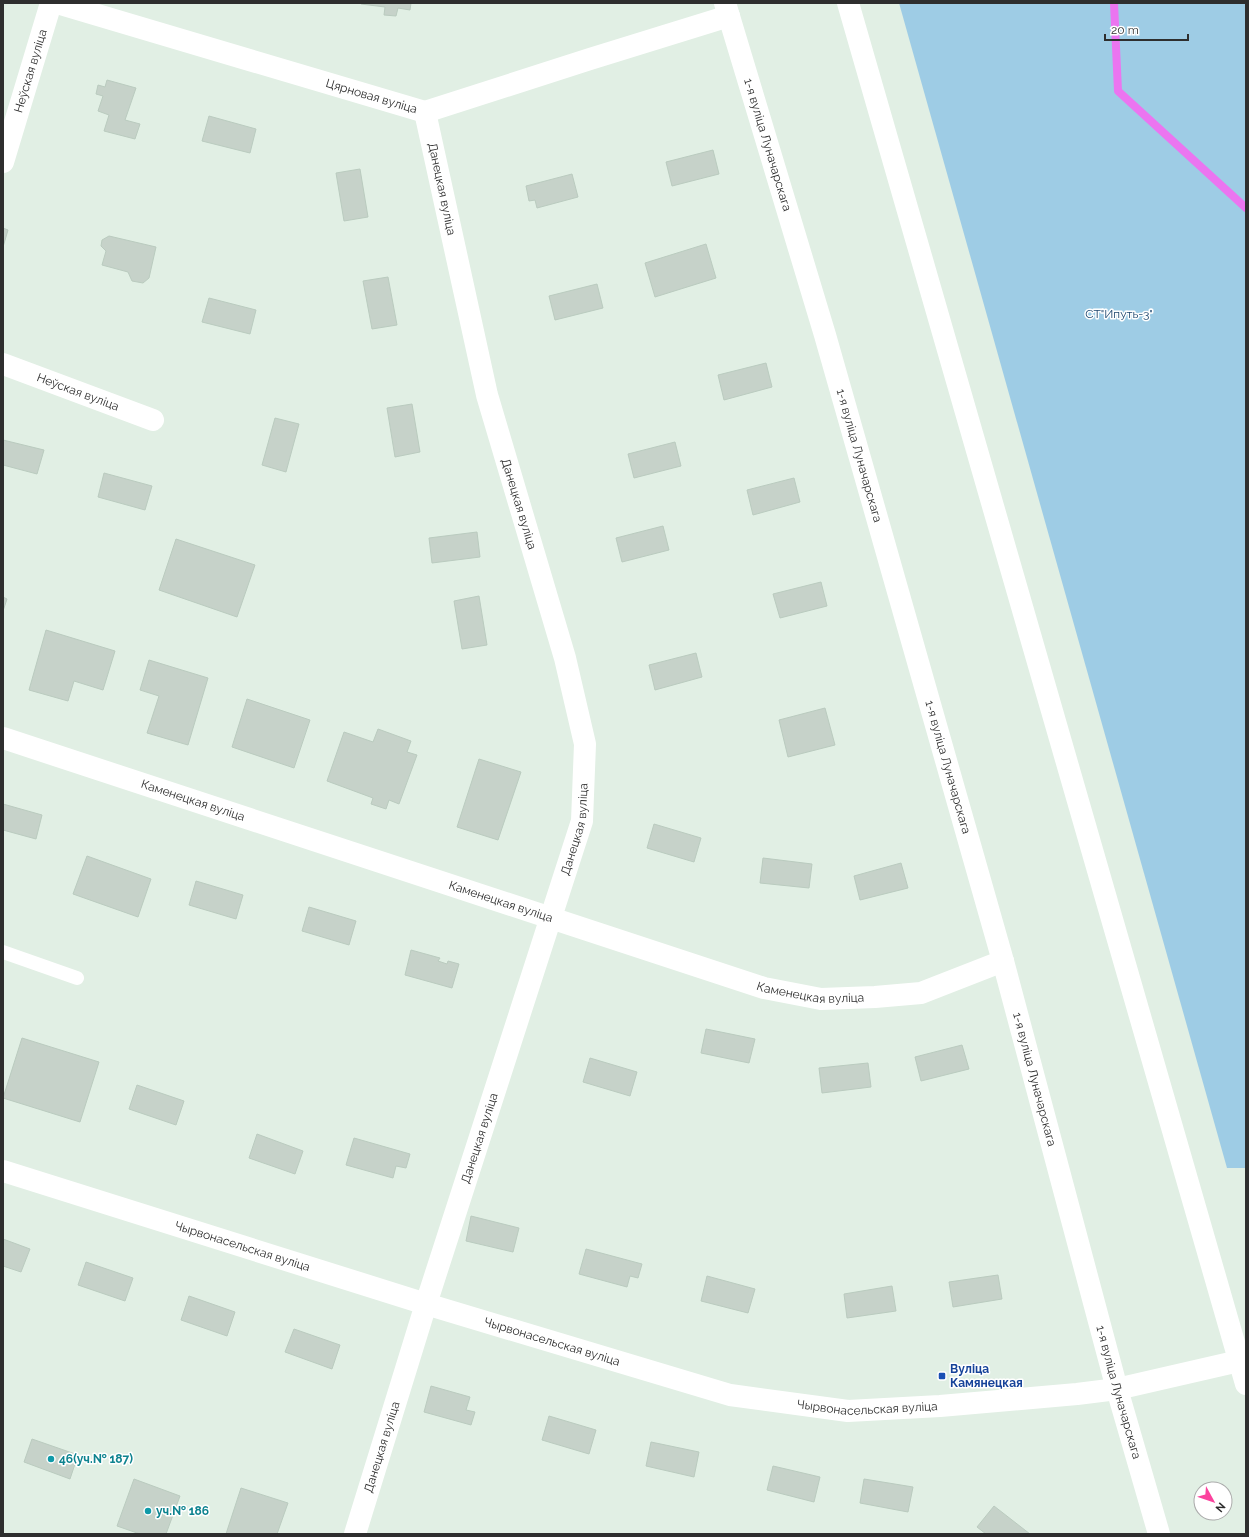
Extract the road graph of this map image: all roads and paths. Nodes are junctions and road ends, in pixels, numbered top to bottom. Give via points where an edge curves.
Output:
1 (51, 3) edge
2 (58, 3) edge
3 (848, 3) edge
4 (727, 10) edge
5 (425, 112) junction
6 (3, 162) edge
7 (3, 364) edge
8 (153, 420) dead end
9 (3, 738) edge
10 (550, 917) junction
11 (3, 952) edge
12 (1003, 961) junction
13 (77, 978) dead end
14 (3, 1171) edge
15 (426, 1304) junction
16 (1239, 1361) junction
17 (1246, 1384) edge
18 (1117, 1389) junction
19 (355, 1534) edge
20 (1159, 1534) edge

1 - 6 street, Неўская вуліца
2 - 5 street, Цярновая вуліца
3 - 16 street
4 - 5 street, Цярновая вуліца via 590,59
4 - 12 street, 1-я вуліца Луначарскага via 825,335
5 - 10 street, Данецкая вуліца via 487,395 565,658 585,744 582,821
7 - 8 street, Неўская вуліца
9 - 10 street, Каменецкая вуліца
10 - 12 street, Каменецкая вуліца via 764,988 821,999 921,993
10 - 15 street, Данецкая вуліца
11 - 13 lane
12 - 18 street, 1-я вуліца Луначарскага
14 - 15 street, Чырвонасельская вуліца
15 - 18 street, Чырвонасельская вуліца via 730,1395 848,1411 948,1406
15 - 19 street, Данецкая вуліца
16 - 17 street
16 - 18 street, Чырвонасельская вуліца
18 - 20 street, 1-я вуліца Луначарскага

